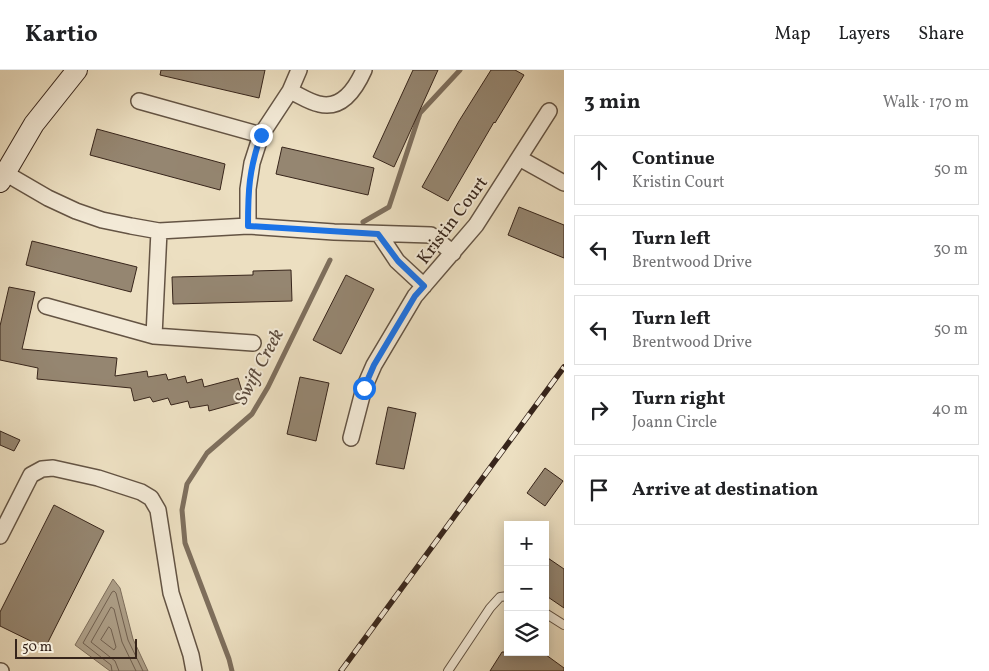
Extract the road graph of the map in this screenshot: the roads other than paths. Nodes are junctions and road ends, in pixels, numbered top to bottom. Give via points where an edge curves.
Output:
1 (77, 70) edge
2 (299, 70) edge
3 (364, 70) edge
4 (290, 91) junction
5 (140, 101) dead end
6 (549, 111) dead end
7 (261, 135) junction
8 (519, 158) junction
9 (2, 178) edge
10 (564, 183) edge
11 (248, 226) junction
12 (159, 231) junction
13 (378, 234) junction
14 (453, 253) junction
15 (424, 286) junction
16 (46, 306) dead end
17 (154, 336) junction
18 (254, 343) dead end
19 (351, 438) dead end
20 (0, 536) edge
21 (504, 597) edge
22 (549, 616) edge
23 (564, 625) edge
24 (194, 671) edge
25 (448, 671) edge

1 - 9 main road via 34,124
2 - 4 street
3 - 4 street via 351,92 340,102 330,105 319,104
4 - 7 street
5 - 7 street
6 - 8 street, Kristin Court
7 - 11 street via 248,189
8 - 10 street
8 - 14 street, Kristin Court via 476,225
9 - 12 street via 102,220
11 - 12 street
11 - 13 street
12 - 17 street
13 - 14 street via 431,235
13 - 15 street via 398,261
14 - 15 street, Kristin Court
15 - 19 street, Kristin Court via 374,365 364,388
16 - 17 street
17 - 18 street
20 - 24 street via 31,475 42,469 53,468 98,478 151,498 158,510 171,593
21 - 25 lane via 490,608
22 - 23 lane

